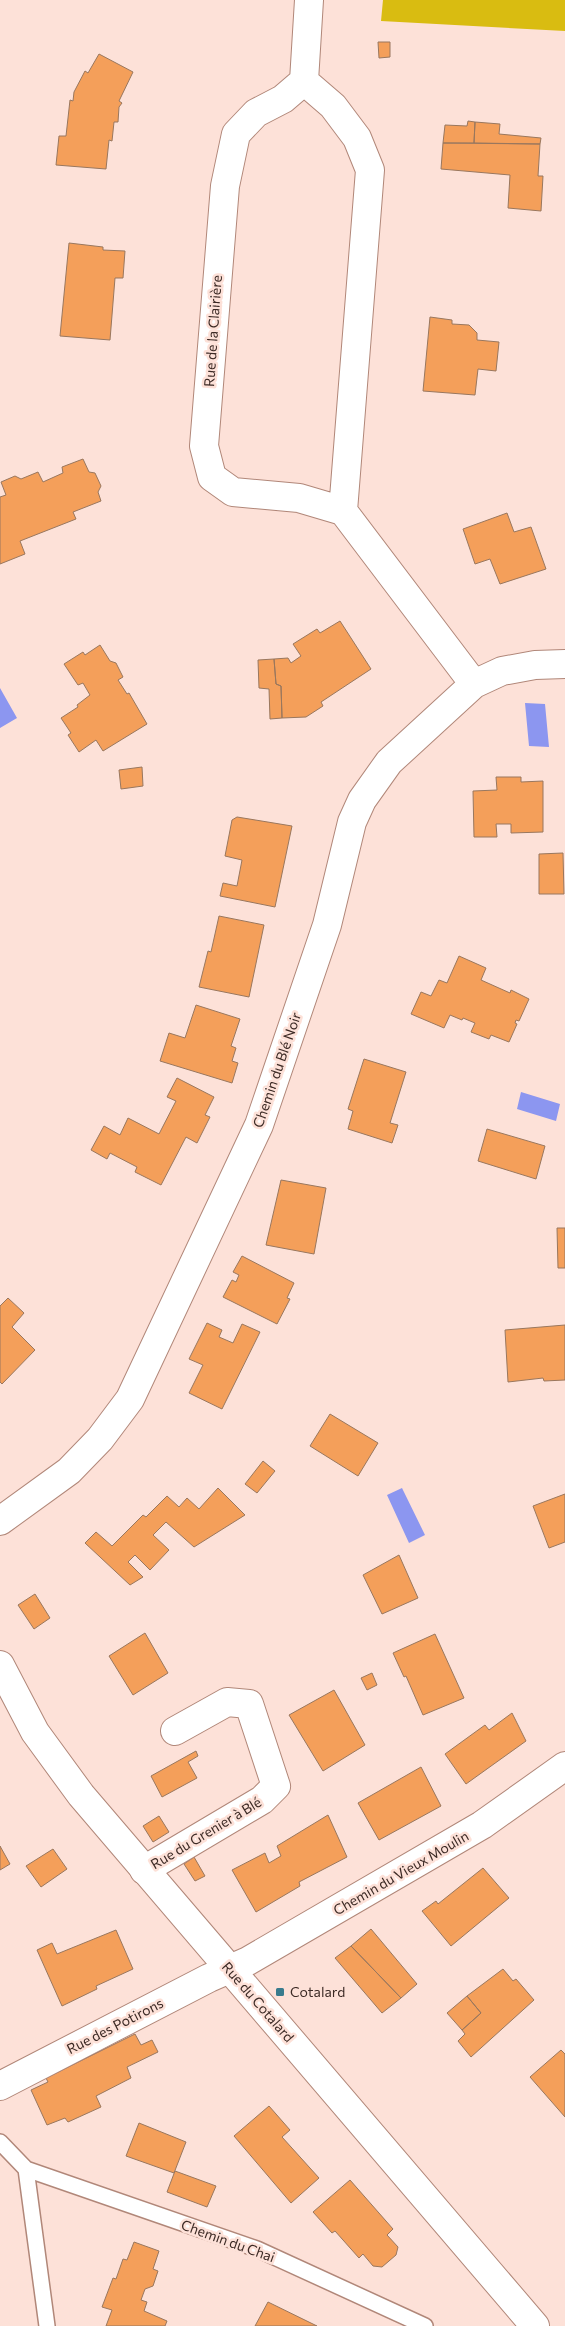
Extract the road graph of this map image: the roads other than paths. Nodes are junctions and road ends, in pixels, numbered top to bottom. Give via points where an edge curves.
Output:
1 (309, 0) edge
2 (304, 81) junction
3 (342, 510) junction
4 (565, 664) edge
5 (474, 684) junction
6 (0, 1521) edge
7 (0, 1665) edge
8 (175, 1730) dead end
9 (565, 1766) edge
10 (144, 1870) junction
11 (231, 1970) junction
12 (0, 2086) edge
13 (0, 2142) edge
14 (26, 2169) junction
15 (47, 2326) edge
16 (425, 2326) edge
17 (535, 2326) edge

1 - 2 street
2 - 3 street via 333,106 357,138 370,170
2 - 3 street, Rue de la Clairière via 283,99 256,113 236,134 225,186 204,446 212,477 233,492 299,498
3 - 5 street
4 - 5 street, Chemin du Blé Noir via 502,671
5 - 6 street, Chemin du Blé Noir via 389,762 362,800 352,822 327,925 259,1125 130,1399 100,1439 70,1470
7 - 10 street, Rue du Cotalard via 35,1732 81,1795
8 - 10 street, Rue du Grenier à Blé via 227,1702 249,1704 276,1786 262,1800
9 - 11 street, Chemin du Vieux Moulin via 482,1825
10 - 11 street, Rue du Cotalard
11 - 12 street, Rue des Potirons via 208,1978
11 - 17 street, Rue du Cotalard
13 - 14 lane
14 - 15 lane
14 - 16 lane, Chemin du Chai via 257,2249

